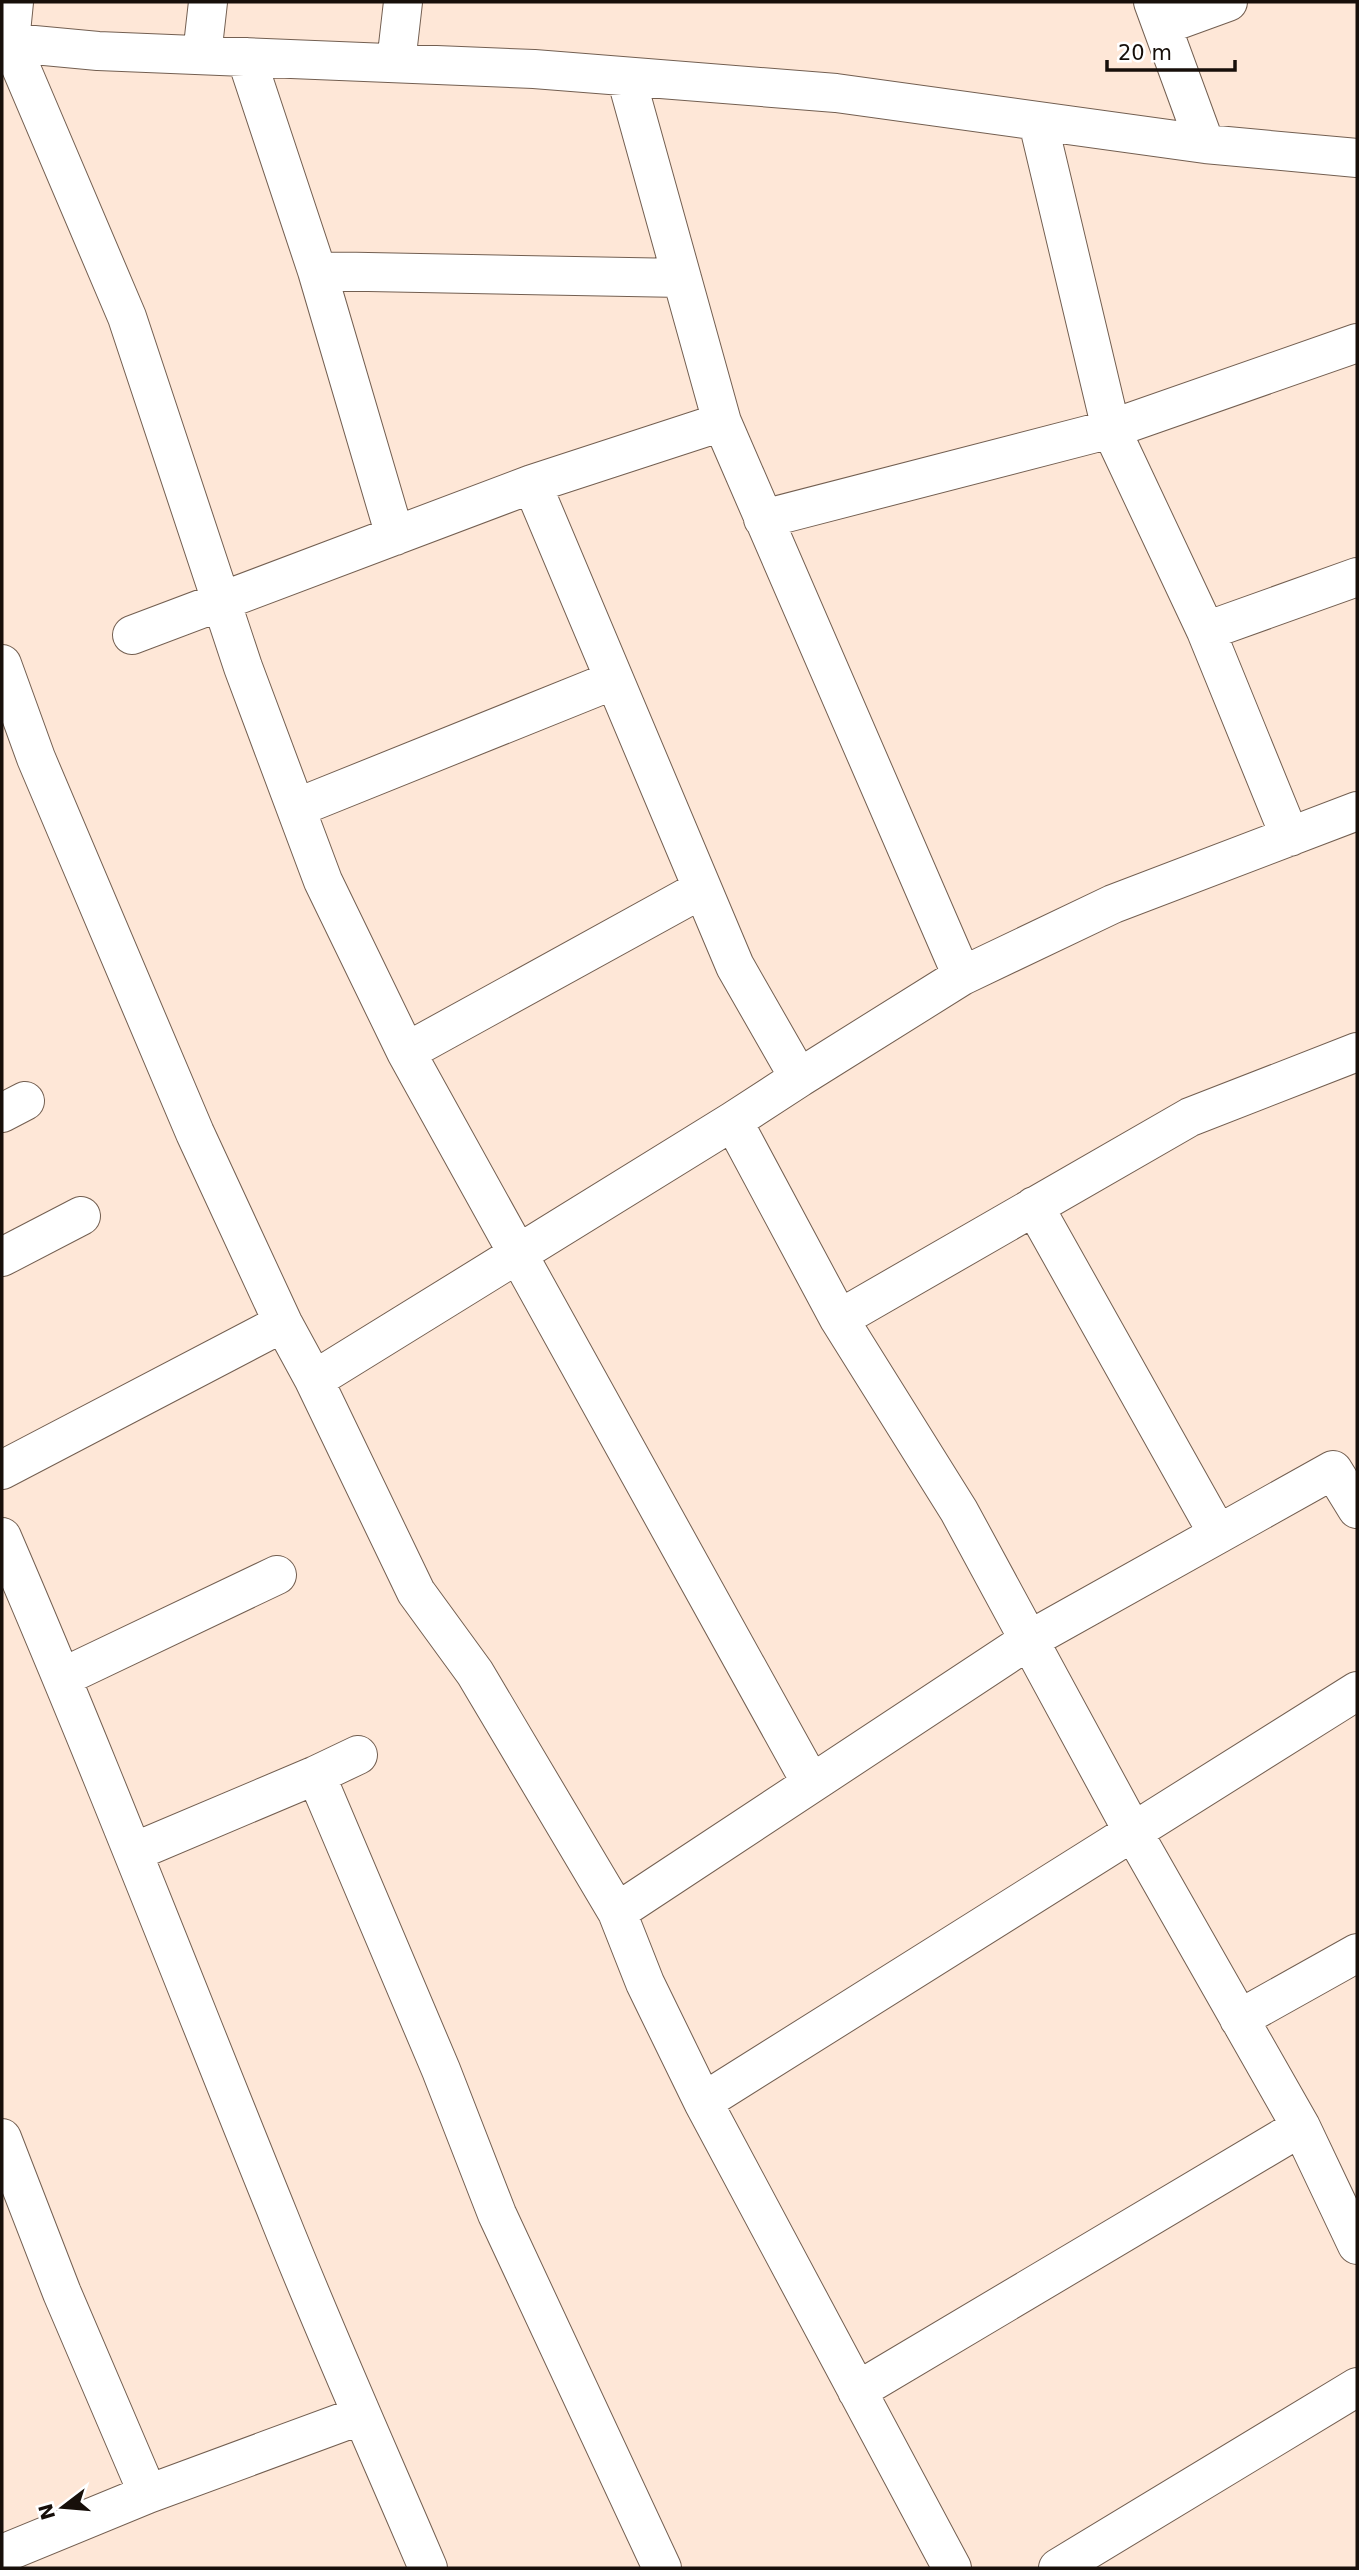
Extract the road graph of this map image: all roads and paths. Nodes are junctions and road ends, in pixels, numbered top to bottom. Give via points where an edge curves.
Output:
1 (14, 2) edge
2 (208, 2) edge
3 (403, 2) edge
4 (1228, 2) edge
5 (1158, 14) edge
6 (6, 42) edge
7 (202, 55) junction
8 (246, 57) junction
9 (396, 63) junction
10 (626, 76) junction
11 (1038, 122) junction
12 (1205, 144) junction
13 (1357, 158) edge
14 (317, 271) junction
15 (682, 278) junction
16 (1357, 343) edge
17 (722, 422) junction
18 (1111, 429) junction
19 (532, 484) junction
20 (763, 519) junction
21 (395, 536) junction
22 (1357, 577) edge
23 (221, 602) junction
24 (1206, 631) junction
25 (132, 635) dead end
26 (2, 664) edge
27 (614, 680) junction
28 (296, 808) junction
29 (1357, 811) edge
30 (1290, 837) junction
31 (702, 889) junction
32 (962, 976) junction
33 (406, 1052) junction
34 (1357, 1052) edge
35 (799, 1078) junction
36 (733, 1121) junction
37 (1034, 1206) junction
38 (81, 1216) dead end
39 (519, 1253) junction
40 (2, 1257) edge
41 (839, 1319) junction
42 (283, 1323) junction
43 (314, 1380) junction
44 (2, 1470) edge
45 (1357, 1509) edge
46 (1217, 1534) junction
47 (2, 1537) edge
48 (277, 1575) dead end
49 (1029, 1640) junction
50 (63, 1677) junction
51 (1357, 1691) edge
52 (358, 1755) dead end
53 (316, 1775) junction
54 (811, 1783) junction
55 (1132, 1830) junction
56 (134, 1852) junction
57 (617, 1912) junction
58 (1357, 1953) edge
59 (1239, 2020) junction
60 (703, 2102) junction
61 (1301, 2127) junction
62 (2, 2138) edge
63 (1355, 2234) edge
64 (1357, 2387) edge
65 (857, 2391) junction
66 (362, 2415) junction
67 (148, 2494) junction
68 (2, 2554) edge
69 (428, 2568) edge
70 (662, 2568) edge
71 (952, 2568) edge
72 (1058, 2568) edge

1 - 6 street
2 - 7 street
3 - 9 street
4 - 5 street
5 - 12 street
6 - 7 street
6 - 23 street via 127,317
7 - 8 street
8 - 9 street
8 - 14 street
9 - 10 street
10 - 11 street via 836,93
10 - 15 street
11 - 12 street
11 - 18 street
12 - 13 street
14 - 15 street
14 - 21 street
15 - 17 street
16 - 18 street
17 - 19 street
17 - 20 street
18 - 20 street
18 - 24 street
19 - 21 street
19 - 27 street
20 - 32 street
21 - 23 street
22 - 24 street
23 - 25 street
23 - 28 street
24 - 30 street
26 - 42 street via 36,758 195,1133
27 - 28 street
27 - 31 street
28 - 33 street via 323,881
29 - 30 street
30 - 32 street via 1113,904
31 - 33 street
31 - 35 street via 735,966
32 - 35 street
33 - 39 street
34 - 37 street via 1190,1117
35 - 36 street
36 - 39 street
36 - 41 street
37 - 41 street
37 - 46 street
38 - 40 street
39 - 43 street
39 - 54 street
41 - 49 street via 960,1511
42 - 43 street
42 - 44 street
43 - 57 street via 416,1592 475,1673
45 - 46 street via 1333,1470
46 - 49 street
47 - 50 street
48 - 50 street
49 - 54 street
49 - 55 street
50 - 56 street
51 - 55 street
52 - 53 street
53 - 56 street
53 - 70 street via 497,2214
54 - 57 street
55 - 59 street
55 - 60 street
56 - 66 street
57 - 60 street via 645,1983
58 - 59 street
59 - 61 street
60 - 65 street
61 - 63 street
61 - 65 street
62 - 67 street
64 - 72 street
65 - 71 street
66 - 67 street
66 - 69 street
67 - 68 street

